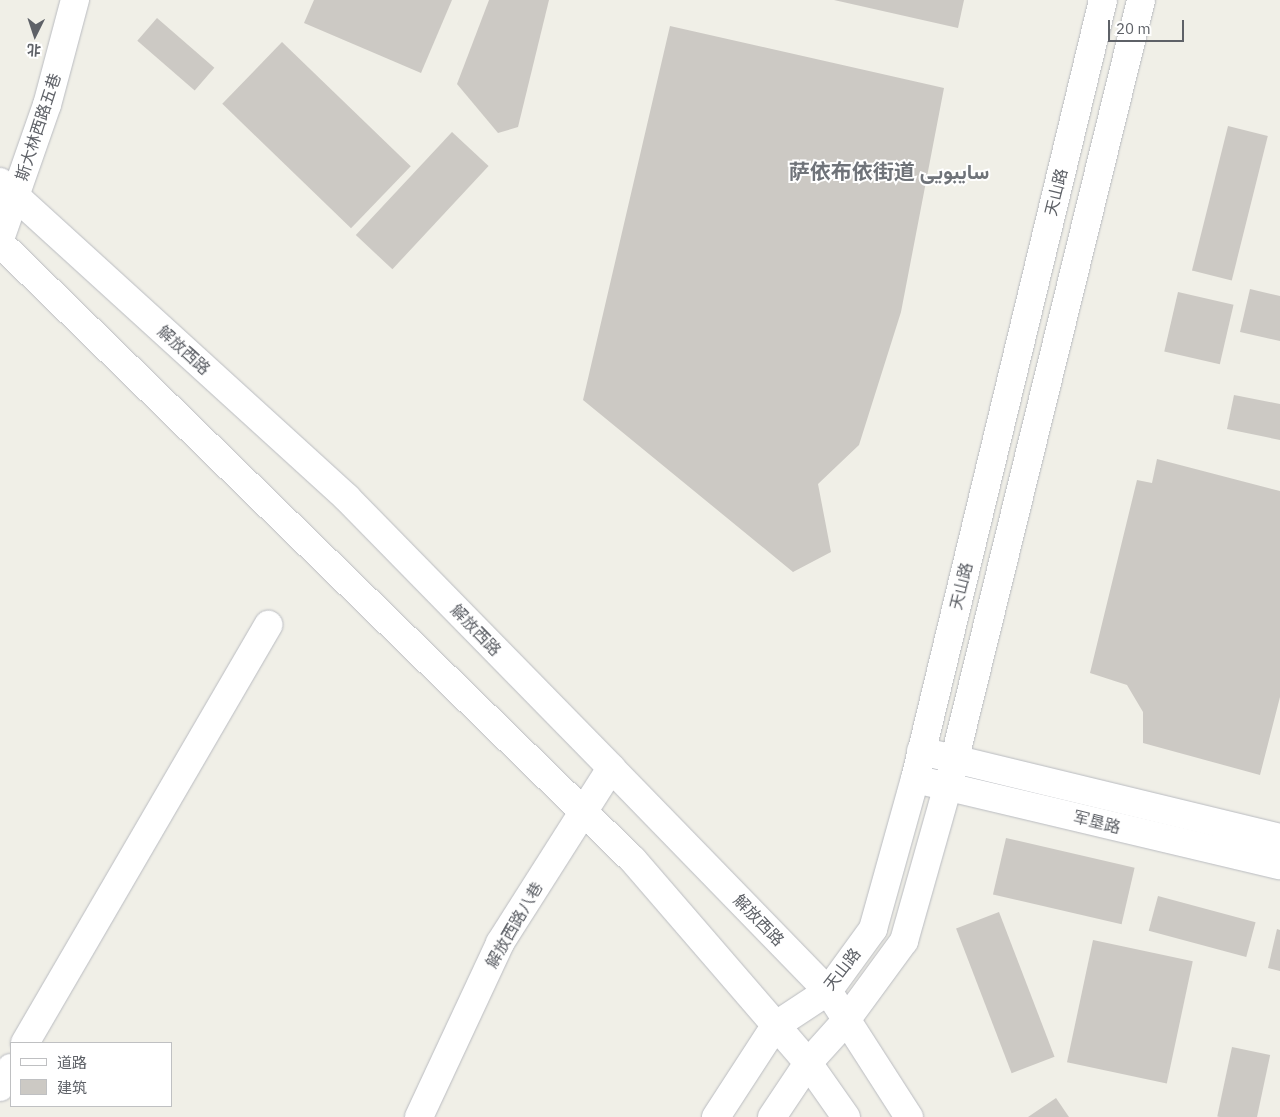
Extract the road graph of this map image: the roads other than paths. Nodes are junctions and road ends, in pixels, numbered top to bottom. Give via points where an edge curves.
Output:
1 (75, 0) edge
2 (1103, 0) edge
3 (1141, 0) edge
4 (8, 189) edge
5 (0, 241) edge
6 (268, 625) dead end
7 (921, 751) junction
8 (954, 758) junction
9 (611, 768) junction
10 (915, 779) junction
11 (948, 786) junction
12 (583, 812) junction
13 (1280, 838) edge
14 (1280, 866) edge
15 (828, 991) junction
16 (844, 1023) junction
17 (775, 1026) junction
18 (26, 1042) edge
19 (808, 1063) junction
20 (10, 1070) edge
21 (0, 1087) edge
22 (419, 1117) edge
23 (716, 1117) edge
24 (772, 1117) edge
25 (846, 1117) edge
26 (908, 1117) edge

1 - 4 main road, 斯大林西路五巷 via 47,106
2 - 7 main road, 天山路
3 - 8 main road, 天山路
4 - 5 main road, 斯大林西路五巷
4 - 9 main road, 解放西路 via 347,498
5 - 12 main road
6 - 18 main road
7 - 8 main road, 军垦路
7 - 10 main road, 天山路
8 - 11 main road, 天山路
8 - 13 main road, 军垦路
9 - 12 main road, 解放西路八巷
9 - 15 main road, 解放西路
10 - 11 main road, 军垦路
10 - 15 main road, 天山路 via 873,929
11 - 14 main road, 军垦路
11 - 16 main road, 天山路 via 904,941
12 - 17 main road via 633,860
12 - 22 main road, 解放西路八巷 via 500,944
15 - 16 main road, 解放西路
15 - 17 main road, 天山路
16 - 19 main road, 天山路
16 - 26 main road, 解放西路
17 - 19 main road
17 - 23 main road, 天山路
19 - 24 main road, 天山路
19 - 25 main road
20 - 21 main road

